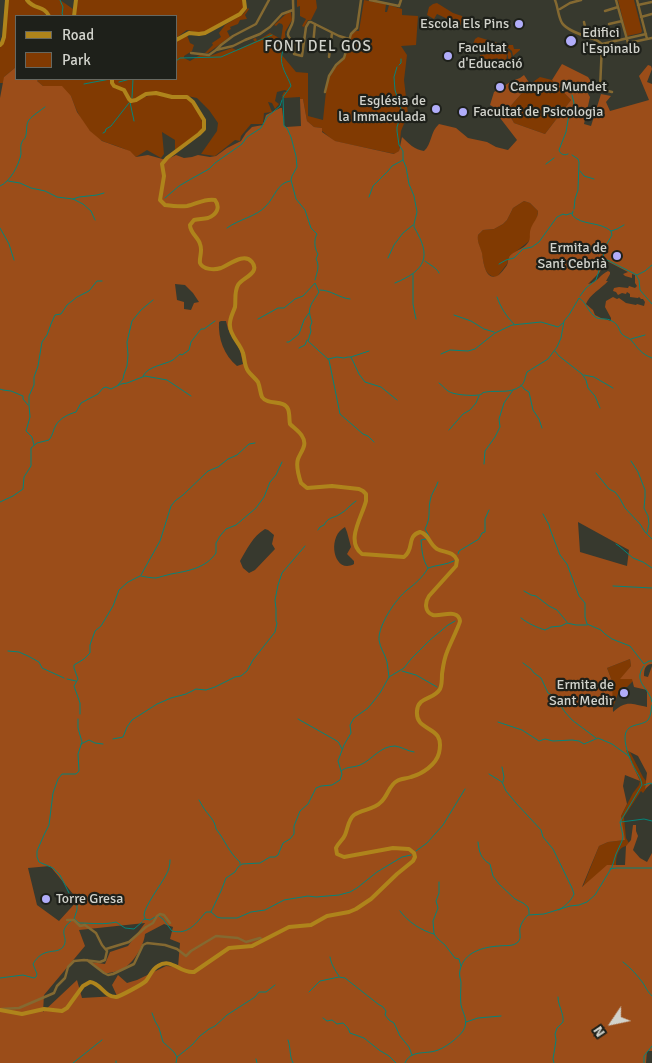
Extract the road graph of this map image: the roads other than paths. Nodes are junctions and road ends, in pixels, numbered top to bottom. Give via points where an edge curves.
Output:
1 (7, 0) edge
2 (28, 0) edge
3 (76, 0) edge
4 (244, 0) edge
5 (269, 0) edge
6 (293, 0) edge
7 (360, 0) edge
8 (370, 0) edge
9 (401, 0) edge
10 (581, 0) edge
11 (616, 0) edge
12 (637, 0) edge
13 (557, 1) edge
14 (652, 2) edge
15 (638, 5) junction
16 (618, 7) junction
17 (560, 9) dead end
18 (293, 10) junction
19 (605, 11) dead end
20 (652, 14) edge
21 (48, 15) edge
22 (74, 15) edge
23 (641, 17) junction
24 (622, 21) junction
25 (584, 22) dead end
26 (315, 24) junction
27 (609, 24) dead end
28 (332, 33) junction
29 (646, 34) junction
30 (587, 36) junction
31 (647, 38) junction
32 (652, 38) edge
33 (178, 39) edge
34 (349, 39) junction
35 (627, 39) junction
36 (294, 42) junction
37 (303, 42) junction
38 (602, 44) junction
39 (0, 45) edge
40 (313, 46) dead end
41 (216, 50) junction
42 (191, 53) dead end
43 (329, 57) dead end
44 (112, 80) edge
45 (325, 92) dead end
46 (612, 92) dead end
47 (67, 920) dead end
48 (170, 922) dead end
49 (262, 940) junction
50 (106, 949) junction
51 (87, 960) junction
52 (0, 1010) edge

1 - 39 street via 4,38
2 - 21 street via 46,10
3 - 22 street
4 - 33 street via 245,8 240,14 205,33 187,33
5 - 41 street via 256,24
6 - 18 street
7 - 34 street via 357,28
8 - 9 street via 399,6
10 - 17 street
11 - 16 street
12 - 15 street
13 - 30 street via 563,24
14 - 15 street
15 - 23 street
16 - 19 street
16 - 24 street
18 - 36 street via 288,34
18 - 41 street via 282,14 258,35
20 - 23 street
23 - 29 street
24 - 27 street
24 - 35 street
25 - 30 street
26 - 28 street
26 - 37 street via 309,22
26 - 40 street
28 - 34 street
28 - 43 street
29 - 31 street
29 - 35 street
30 - 38 street
31 - 32 street
31 - 35 street via 628,44
34 - 45 street via 344,58 329,76
35 - 38 street
36 - 37 street
36 - 37 street via 294,54 302,56
38 - 46 street via 599,90
41 - 42 street via 209,55
44 - 49 street via 114,86 125,91 131,101 153,93 188,98 203,119 201,132 162,164 164,176 160,199 167,206 215,200 218,208 214,214 193,220 190,224 201,245 200,262 206,268 218,268 245,259 253,265 252,274 237,287 230,327 263,398 286,406 290,424 303,437 304,448 298,461 302,486 344,486 364,492 366,504 354,537 362,554 404,557 414,535 420,532 426,534 435,548 457,558 456,566 429,596 426,604 430,614 453,614 460,621 445,659 440,689 422,701 417,710 420,723 438,735 439,754 423,771 394,782 378,805 353,816 336,848 338,855 344,858 387,848 408,848 414,853 413,861 356,909 327,916 310,925 289,927
47 - 50 street via 88,927
48 - 50 street via 160,914 154,923 134,938
49 - 51 street via 246,942 216,936 186,956 166,945 146,943 134,964 110,975
49 - 52 street via 249,946 229,948 193,973 170,963 161,964 144,983 119,997 108,996 90,982 62,1011 44,1009 20,1014
50 - 51 street via 105,960
51 - 52 street via 71,963 54,993 19,1008

